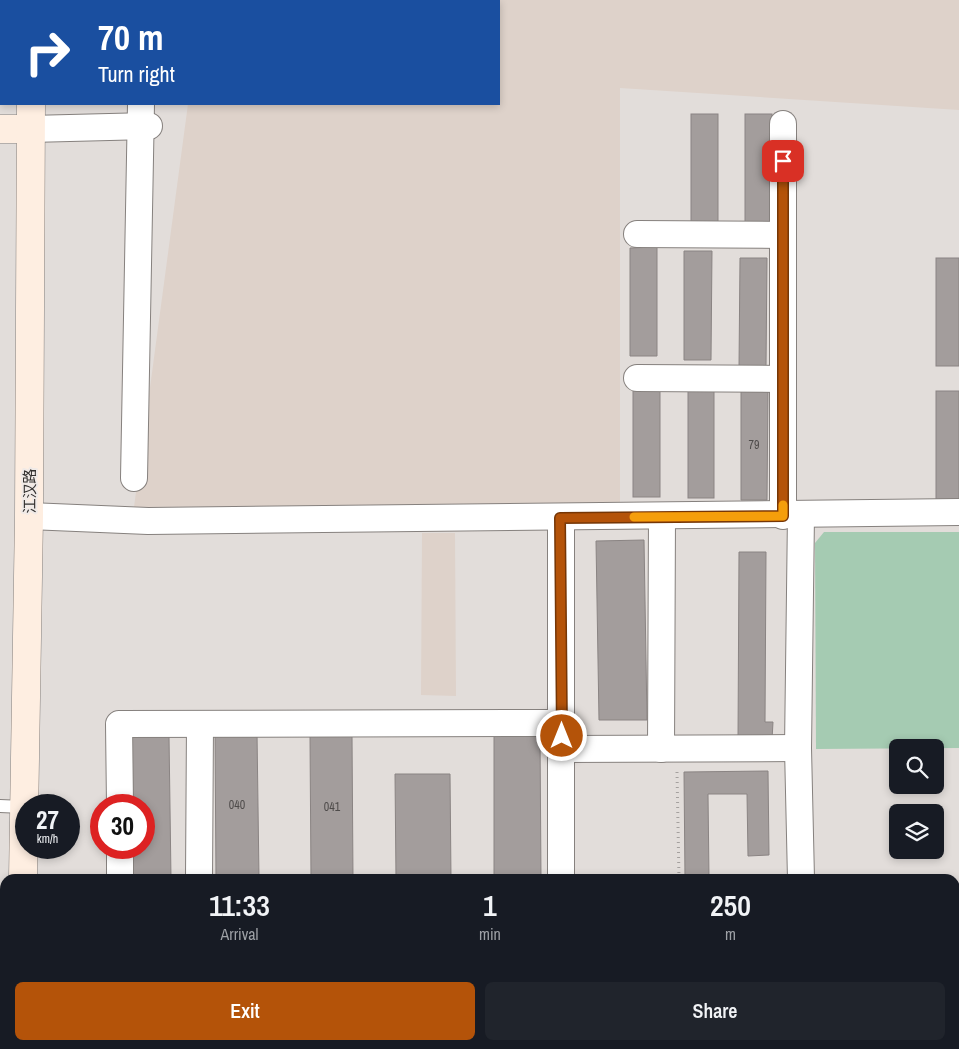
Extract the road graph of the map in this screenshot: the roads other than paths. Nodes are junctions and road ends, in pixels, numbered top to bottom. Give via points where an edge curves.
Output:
1 (31, 116) edge
2 (143, 119) edge
3 (782, 124) dead end
4 (0, 129) edge
5 (637, 234) dead end
6 (783, 236) junction
7 (637, 378) dead end
8 (783, 379) junction
9 (134, 478) dead end
10 (959, 512) edge
11 (792, 515) junction
12 (29, 516) junction
13 (662, 516) junction
14 (560, 518) junction
15 (562, 723) junction
16 (200, 724) junction
17 (798, 748) junction
18 (561, 749) junction
19 (669, 749) junction
20 (120, 794) edge
21 (12, 806) edge
22 (120, 859) edge
23 (21, 874) edge
24 (120, 874) edge
25 (199, 874) edge
26 (561, 874) edge
27 (801, 874) edge

1 - 2 street
1 - 4 street
1 - 12 street, 江汉路
2 - 9 street
3 - 6 street
5 - 6 street
6 - 8 street
7 - 8 street
8 - 11 street
10 - 11 street
11 - 13 street
11 - 17 street
12 - 14 street via 112,521
12 - 21 street, 江汉路
13 - 14 street
13 - 19 street
14 - 15 street
15 - 16 street
15 - 18 street
16 - 20 street via 119,724
16 - 25 street
17 - 19 street
17 - 27 street
18 - 19 street
18 - 26 street
21 - 23 street, 江汉路
22 - 24 street

